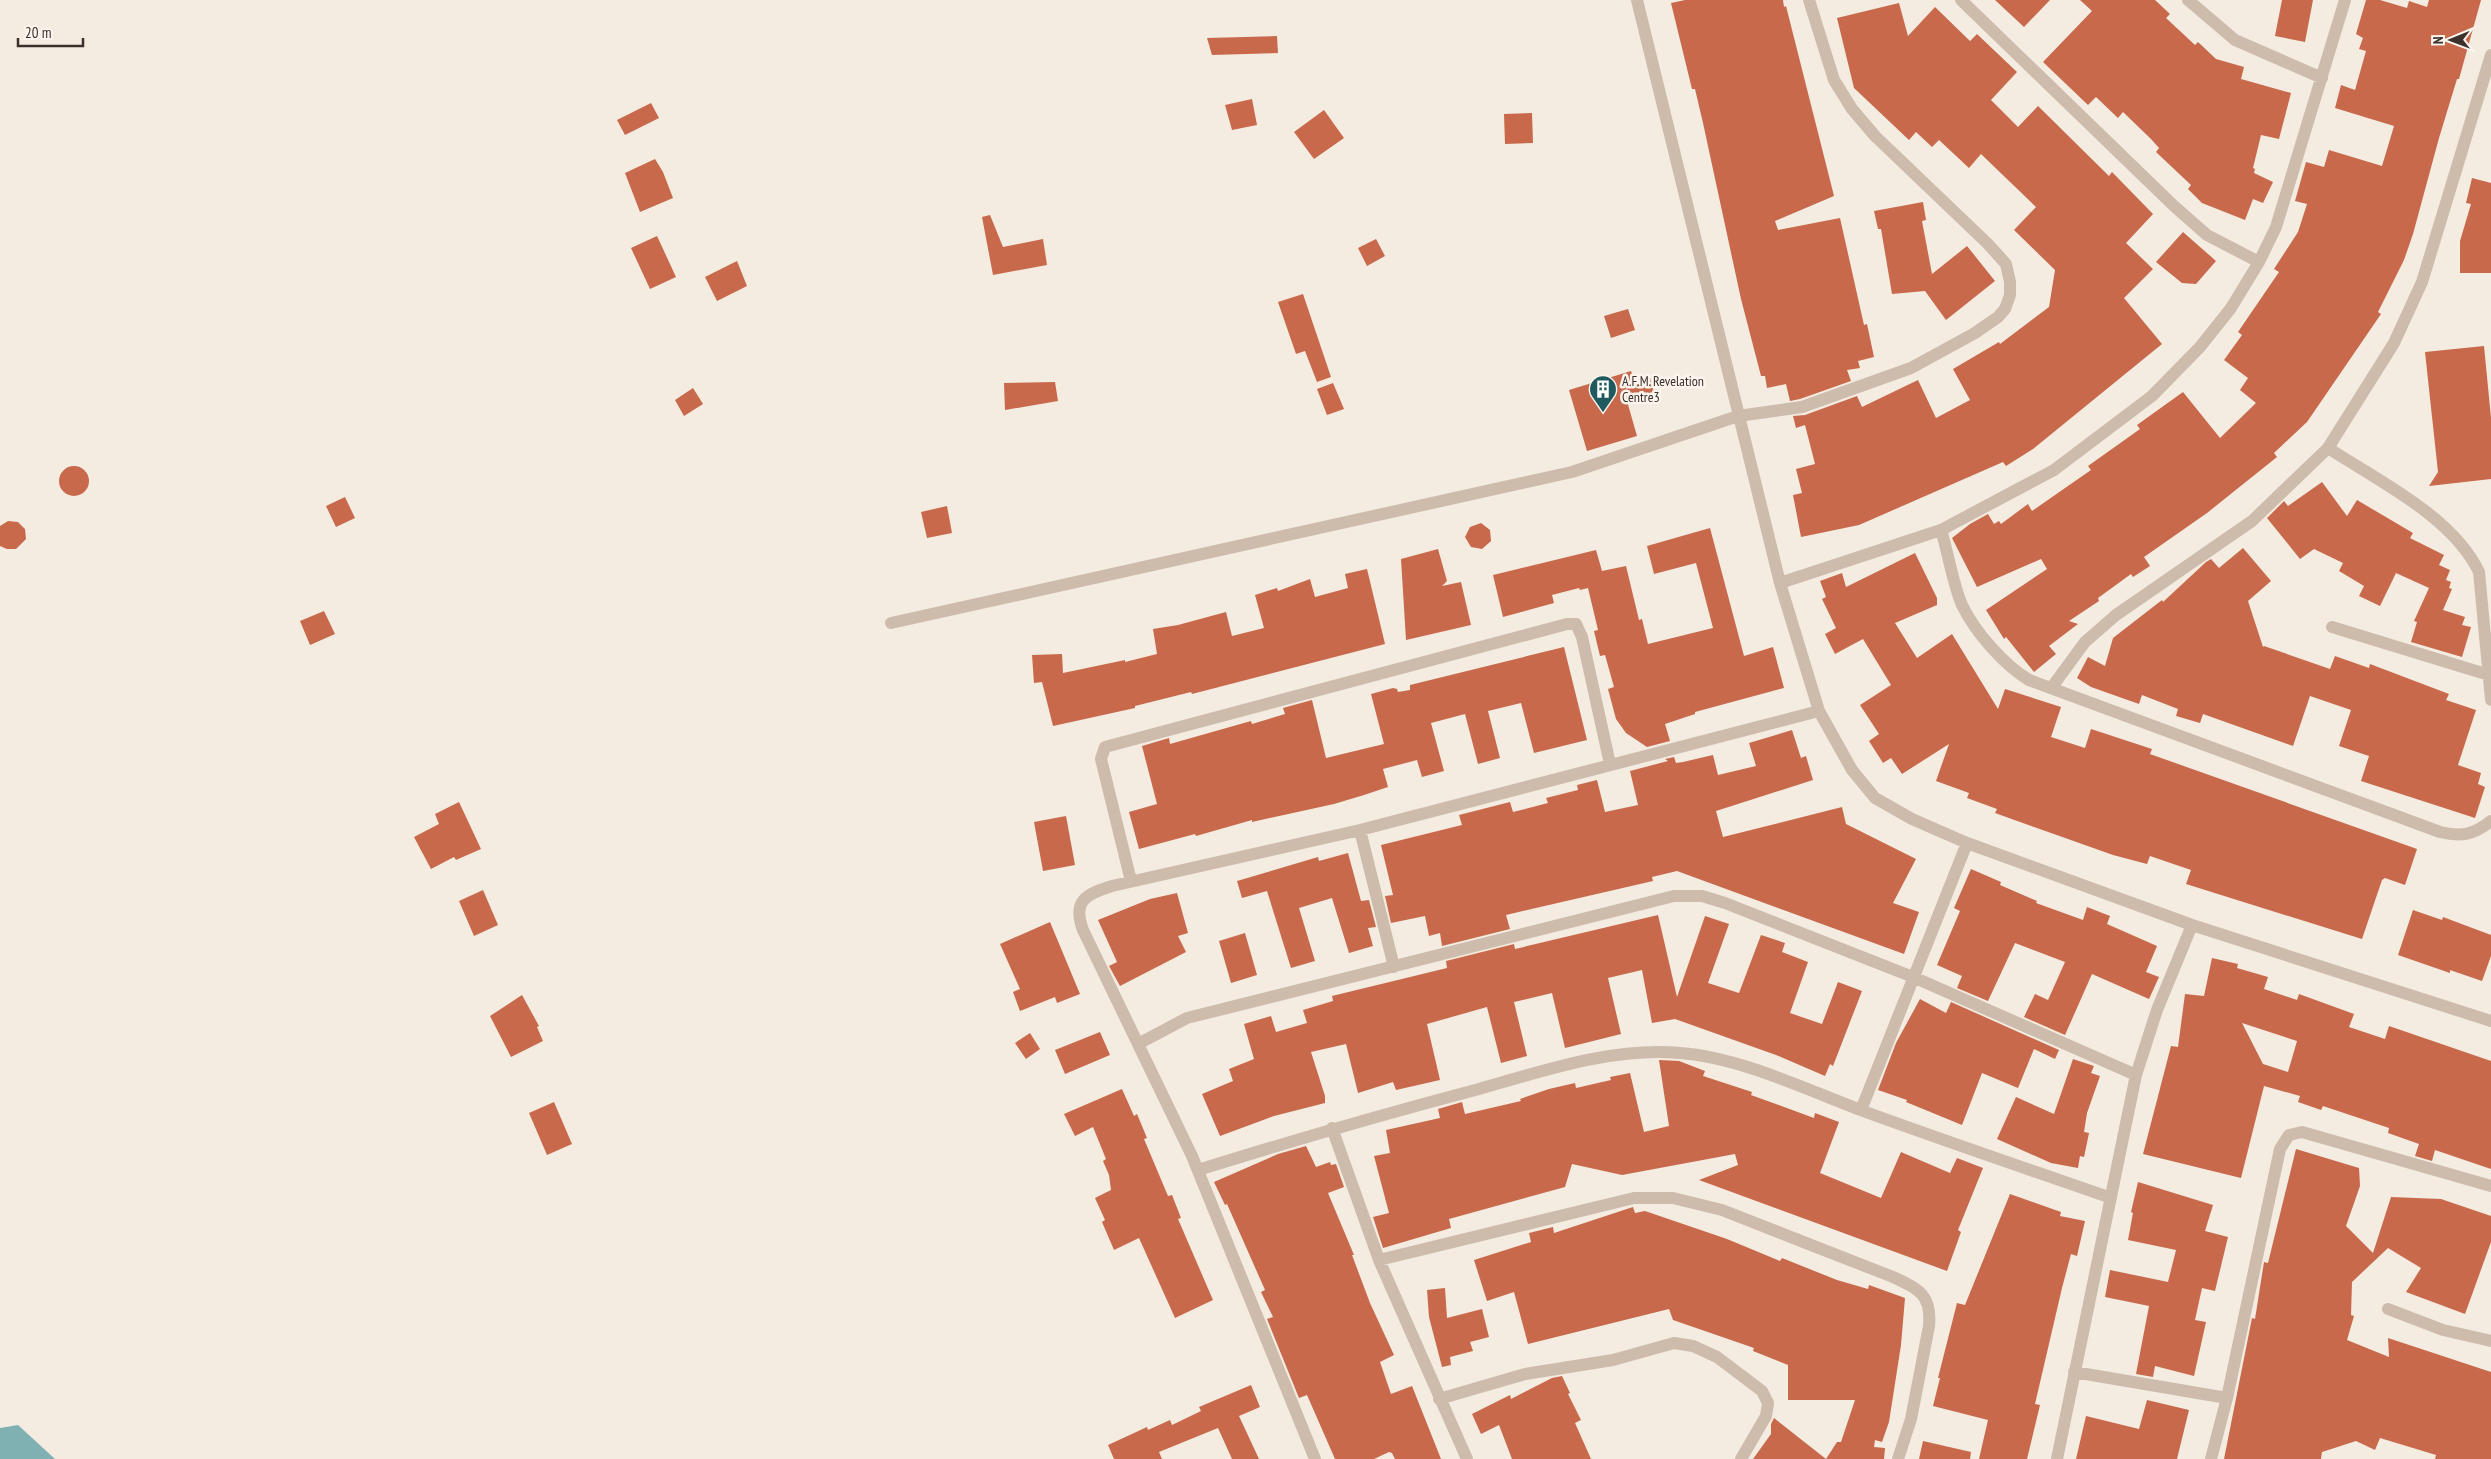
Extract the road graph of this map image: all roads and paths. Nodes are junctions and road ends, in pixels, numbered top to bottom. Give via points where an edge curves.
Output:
1 (1637, 0) edge
2 (1809, 0) edge
3 (1961, 0) edge
4 (2188, 0) edge
5 (2345, 0) edge
6 (2491, 56) edge
7 (2322, 78) junction
8 (2259, 262) junction
9 (1738, 416) junction
10 (2328, 448) junction
11 (1941, 530) junction
12 (1780, 582) junction
13 (891, 623) dead end
14 (2332, 627) dead end
15 (2489, 675) junction
16 (2052, 687) junction
17 (2491, 700) edge
18 (1819, 711) junction
19 (1610, 764) junction
20 (2491, 821) edge
21 (1360, 830) junction
22 (1966, 843) junction
23 (1131, 881) junction
24 (2192, 925) junction
25 (1394, 967) junction
26 (1913, 977) junction
27 (2491, 1021) edge
28 (1138, 1044) junction
29 (2136, 1074) junction
30 (1861, 1110) junction
31 (1332, 1128) junction
32 (1198, 1170) junction
33 (2491, 1186) edge
34 (2111, 1198) junction
35 (1379, 1260) junction
36 (2388, 1309) dead end
37 (2491, 1341) edge
38 (2074, 1372) junction
39 (2227, 1398) junction
40 (1440, 1399) junction
41 (1315, 1459) edge
42 (1467, 1459) edge
43 (1741, 1459) edge
44 (1898, 1459) edge
45 (2056, 1459) edge
46 (2211, 1459) edge

1 - 9 street
2 - 9 street via 1834,80 1852,109 1875,136 2006,264 2010,295 1998,317 1911,368 1802,407
3 - 8 street via 2174,206 2207,235
4 - 7 street via 2235,40
5 - 7 street
6 - 10 street via 2422,282 2394,342
7 - 8 street via 2276,227
8 - 11 street via 2231,308 2200,347 2152,396 2054,470
9 - 12 street
9 - 13 street via 1572,472
10 - 15 street via 2438,520 2472,556 2479,572
10 - 16 street via 2252,521 2116,615 2092,637
11 - 12 street
11 - 16 street via 1962,605 1993,649 2010,669 2029,680
12 - 18 street
14 - 15 street
15 - 17 street
16 - 20 street via 2440,832 2458,836 2477,832
18 - 19 street
18 - 22 street via 1852,770 1876,798 1912,819
19 - 21 street
19 - 23 street via 1582,636 1576,624 1567,624 1105,746 1101,759
21 - 23 street
21 - 25 street
22 - 24 street
22 - 26 street
23 - 28 street via 1094,891 1079,907 1078,917
24 - 27 street
24 - 29 street via 2157,1010
25 - 26 street via 1674,896 1702,896
25 - 28 street via 1187,1018
26 - 29 street
26 - 30 street
28 - 32 street
29 - 34 street
30 - 31 street via 1797,1084 1723,1061 1681,1053 1656,1053 1579,1062
30 - 34 street
31 - 32 street
31 - 35 street
32 - 41 street
33 - 39 street via 2302,1132 2289,1135 2280,1149
34 - 38 street
35 - 40 street
35 - 44 street via 1634,1198 1673,1198 1722,1210 1894,1277 1926,1298 1930,1310 1929,1326 1911,1419
36 - 37 street via 2442,1330
38 - 39 street
38 - 45 street
39 - 46 street
40 - 42 street
40 - 43 street via 1525,1374 1613,1360 1674,1343 1693,1346 1716,1357 1762,1391 1768,1403 1766,1416

